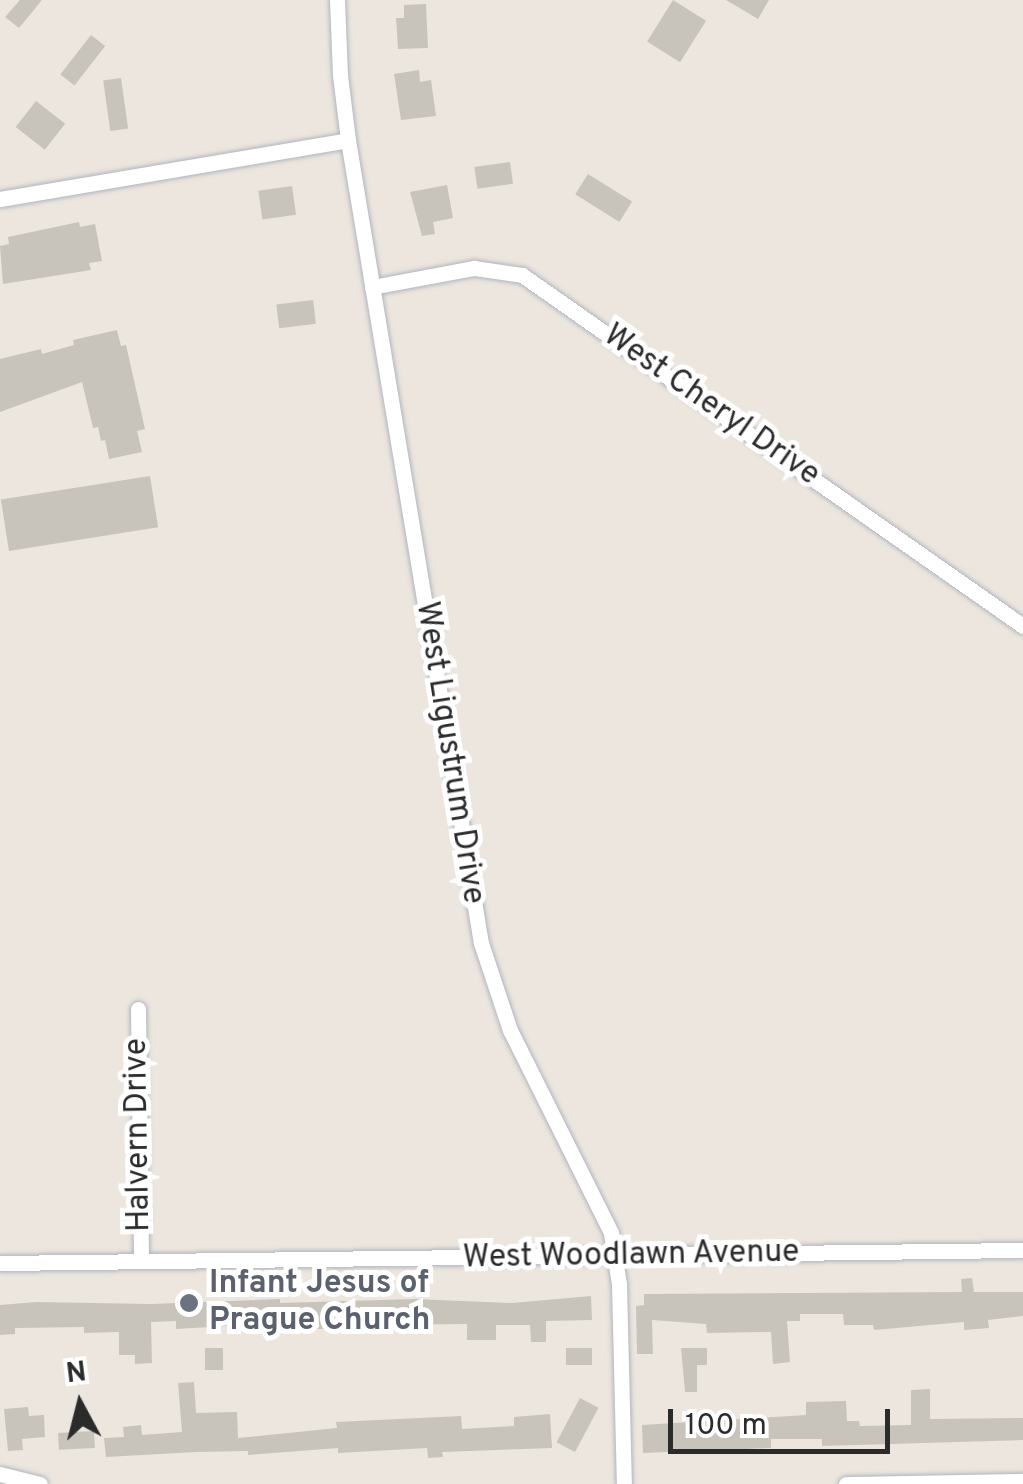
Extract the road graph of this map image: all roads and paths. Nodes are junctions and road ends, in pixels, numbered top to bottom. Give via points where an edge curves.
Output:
1 (337, 0) edge
2 (348, 140) junction
3 (0, 199) edge
4 (372, 287) junction
5 (1023, 626) edge
6 (138, 1009) dead end
7 (1023, 1250) edge
8 (616, 1256) junction
9 (141, 1261) junction
10 (0, 1263) edge
11 (0, 1474) edge
12 (1023, 1481) edge
13 (40, 1484) edge
14 (624, 1484) edge
15 (846, 1484) edge

1 - 2 street, West Ligustrum Drive
2 - 3 street
2 - 4 street, West Ligustrum Drive
4 - 5 street, West Cheryl Drive via 474,268 522,275
4 - 8 street, West Ligustrum Drive via 481,943 510,1030 602,1213
6 - 9 street, Halvern Drive
7 - 8 street, West Woodlawn Avenue
8 - 9 street, West Woodlawn Avenue
8 - 14 street, West Ligustrum Drive
9 - 10 street, West Woodlawn Avenue
11 - 13 street
12 - 15 street

